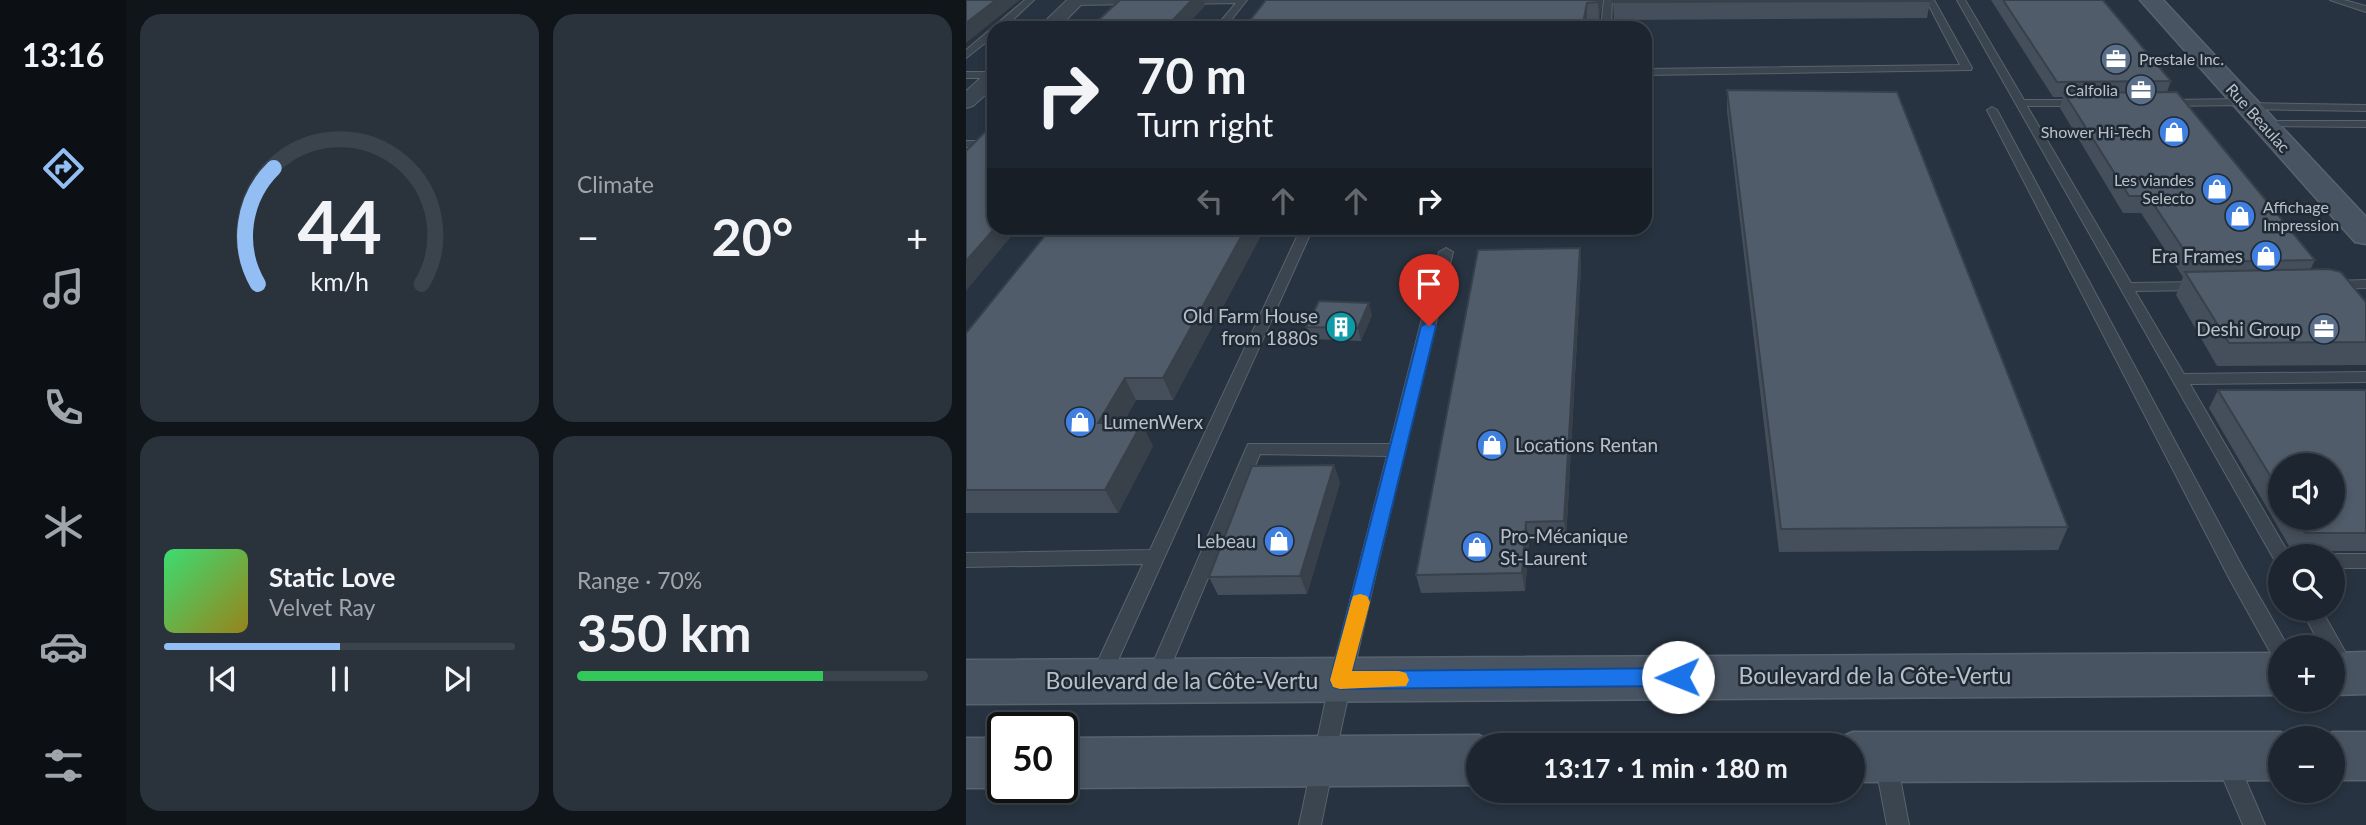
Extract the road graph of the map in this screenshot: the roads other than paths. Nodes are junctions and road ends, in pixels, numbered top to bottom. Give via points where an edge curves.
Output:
1 (1030, 0) edge
2 (1243, 0) edge
3 (1608, 0) edge
4 (1930, 0) edge
5 (1961, 0) edge
6 (2151, 0) edge
7 (2334, 0) edge
8 (1076, 1) edge
9 (1124, 1) edge
10 (1150, 1) edge
11 (1177, 1) edge
12 (2366, 9) edge
13 (1115, 10) edge
14 (1005, 21) edge
15 (1055, 21) edge
16 (1226, 21) edge
17 (1606, 21) edge
18 (987, 37) edge
19 (966, 55) edge
20 (1652, 72) edge
21 (966, 75) edge
22 (987, 76) edge
23 (987, 82) edge
24 (2174, 93) edge
25 (966, 102) edge
26 (2020, 103) junction
27 (2088, 103) edge
28 (2156, 103) edge
29 (2183, 103) junction
30 (2366, 108) edge
31 (1992, 110) dead end
32 (2252, 111) junction
33 (2192, 114) edge
34 (2366, 124) edge
35 (987, 137) edge
36 (966, 144) edge
37 (980, 144) junction
38 (987, 144) edge
39 (966, 157) edge
40 (1304, 235) edge
41 (2366, 235) edge
42 (1446, 252) dead end
43 (2366, 284) edge
44 (2328, 285) edge
45 (2208, 286) edge
46 (2126, 287) junction
47 (2366, 377) edge
48 (2179, 379) junction
49 (1399, 450) junction
50 (2274, 544) edge
51 (1156, 557) junction
52 (966, 560) edge
53 (2345, 561) edge
54 (2366, 561) edge
55 (2318, 621) edge
56 (2272, 635) edge
57 (2268, 674) edge
58 (2349, 674) edge
59 (1340, 680) junction
60 (1099, 681) junction
61 (1155, 681) junction
62 (966, 682) edge
63 (2268, 756) edge
64 (2345, 756) edge
65 (2366, 756) edge
66 (1869, 757) edge
67 (2225, 757) junction
68 (1466, 760) edge
69 (1078, 762) edge
70 (1322, 762) junction
71 (966, 763) edge
72 (987, 763) edge
73 (1310, 825) edge
74 (1898, 825) edge
75 (2254, 825) edge

1 - 14 lane
2 - 11 lane
2 - 16 lane
3 - 17 lane
4 - 20 lane via 1967,68
5 - 26 lane
6 - 32 main road, Rue Beaulac
7 - 12 lane
8 - 9 lane
8 - 15 street
9 - 10 lane
9 - 13 lane
18 - 19 lane
21 - 22 lane
23 - 25 street
24 - 29 lane
26 - 27 lane
26 - 46 lane
28 - 29 lane
29 - 32 lane
29 - 33 lane
30 - 32 lane
31 - 56 lane
32 - 34 lane
32 - 41 main road, Rue Beaulac
35 - 37 lane
36 - 37 lane
37 - 38 lane
37 - 39 lane
40 - 51 lane
42 - 49 lane
43 - 44 lane
45 - 46 lane
46 - 48 lane
47 - 48 lane
48 - 50 lane
49 - 59 lane
49 - 61 lane via 1254,448
51 - 52 lane
51 - 60 lane
53 - 54 lane
55 - 58 lane
57 - 59 main road, Boulevard de la Côte-Vertu
59 - 61 main road, Boulevard de la Côte-Vertu
59 - 70 lane
60 - 61 main road, Boulevard de la Côte-Vertu
60 - 62 main road, Boulevard de la Côte-Vertu
63 - 67 main road
64 - 65 main road
66 - 67 main road
66 - 74 lane
67 - 75 lane
68 - 70 main road
69 - 70 main road
70 - 73 lane
71 - 72 main road

